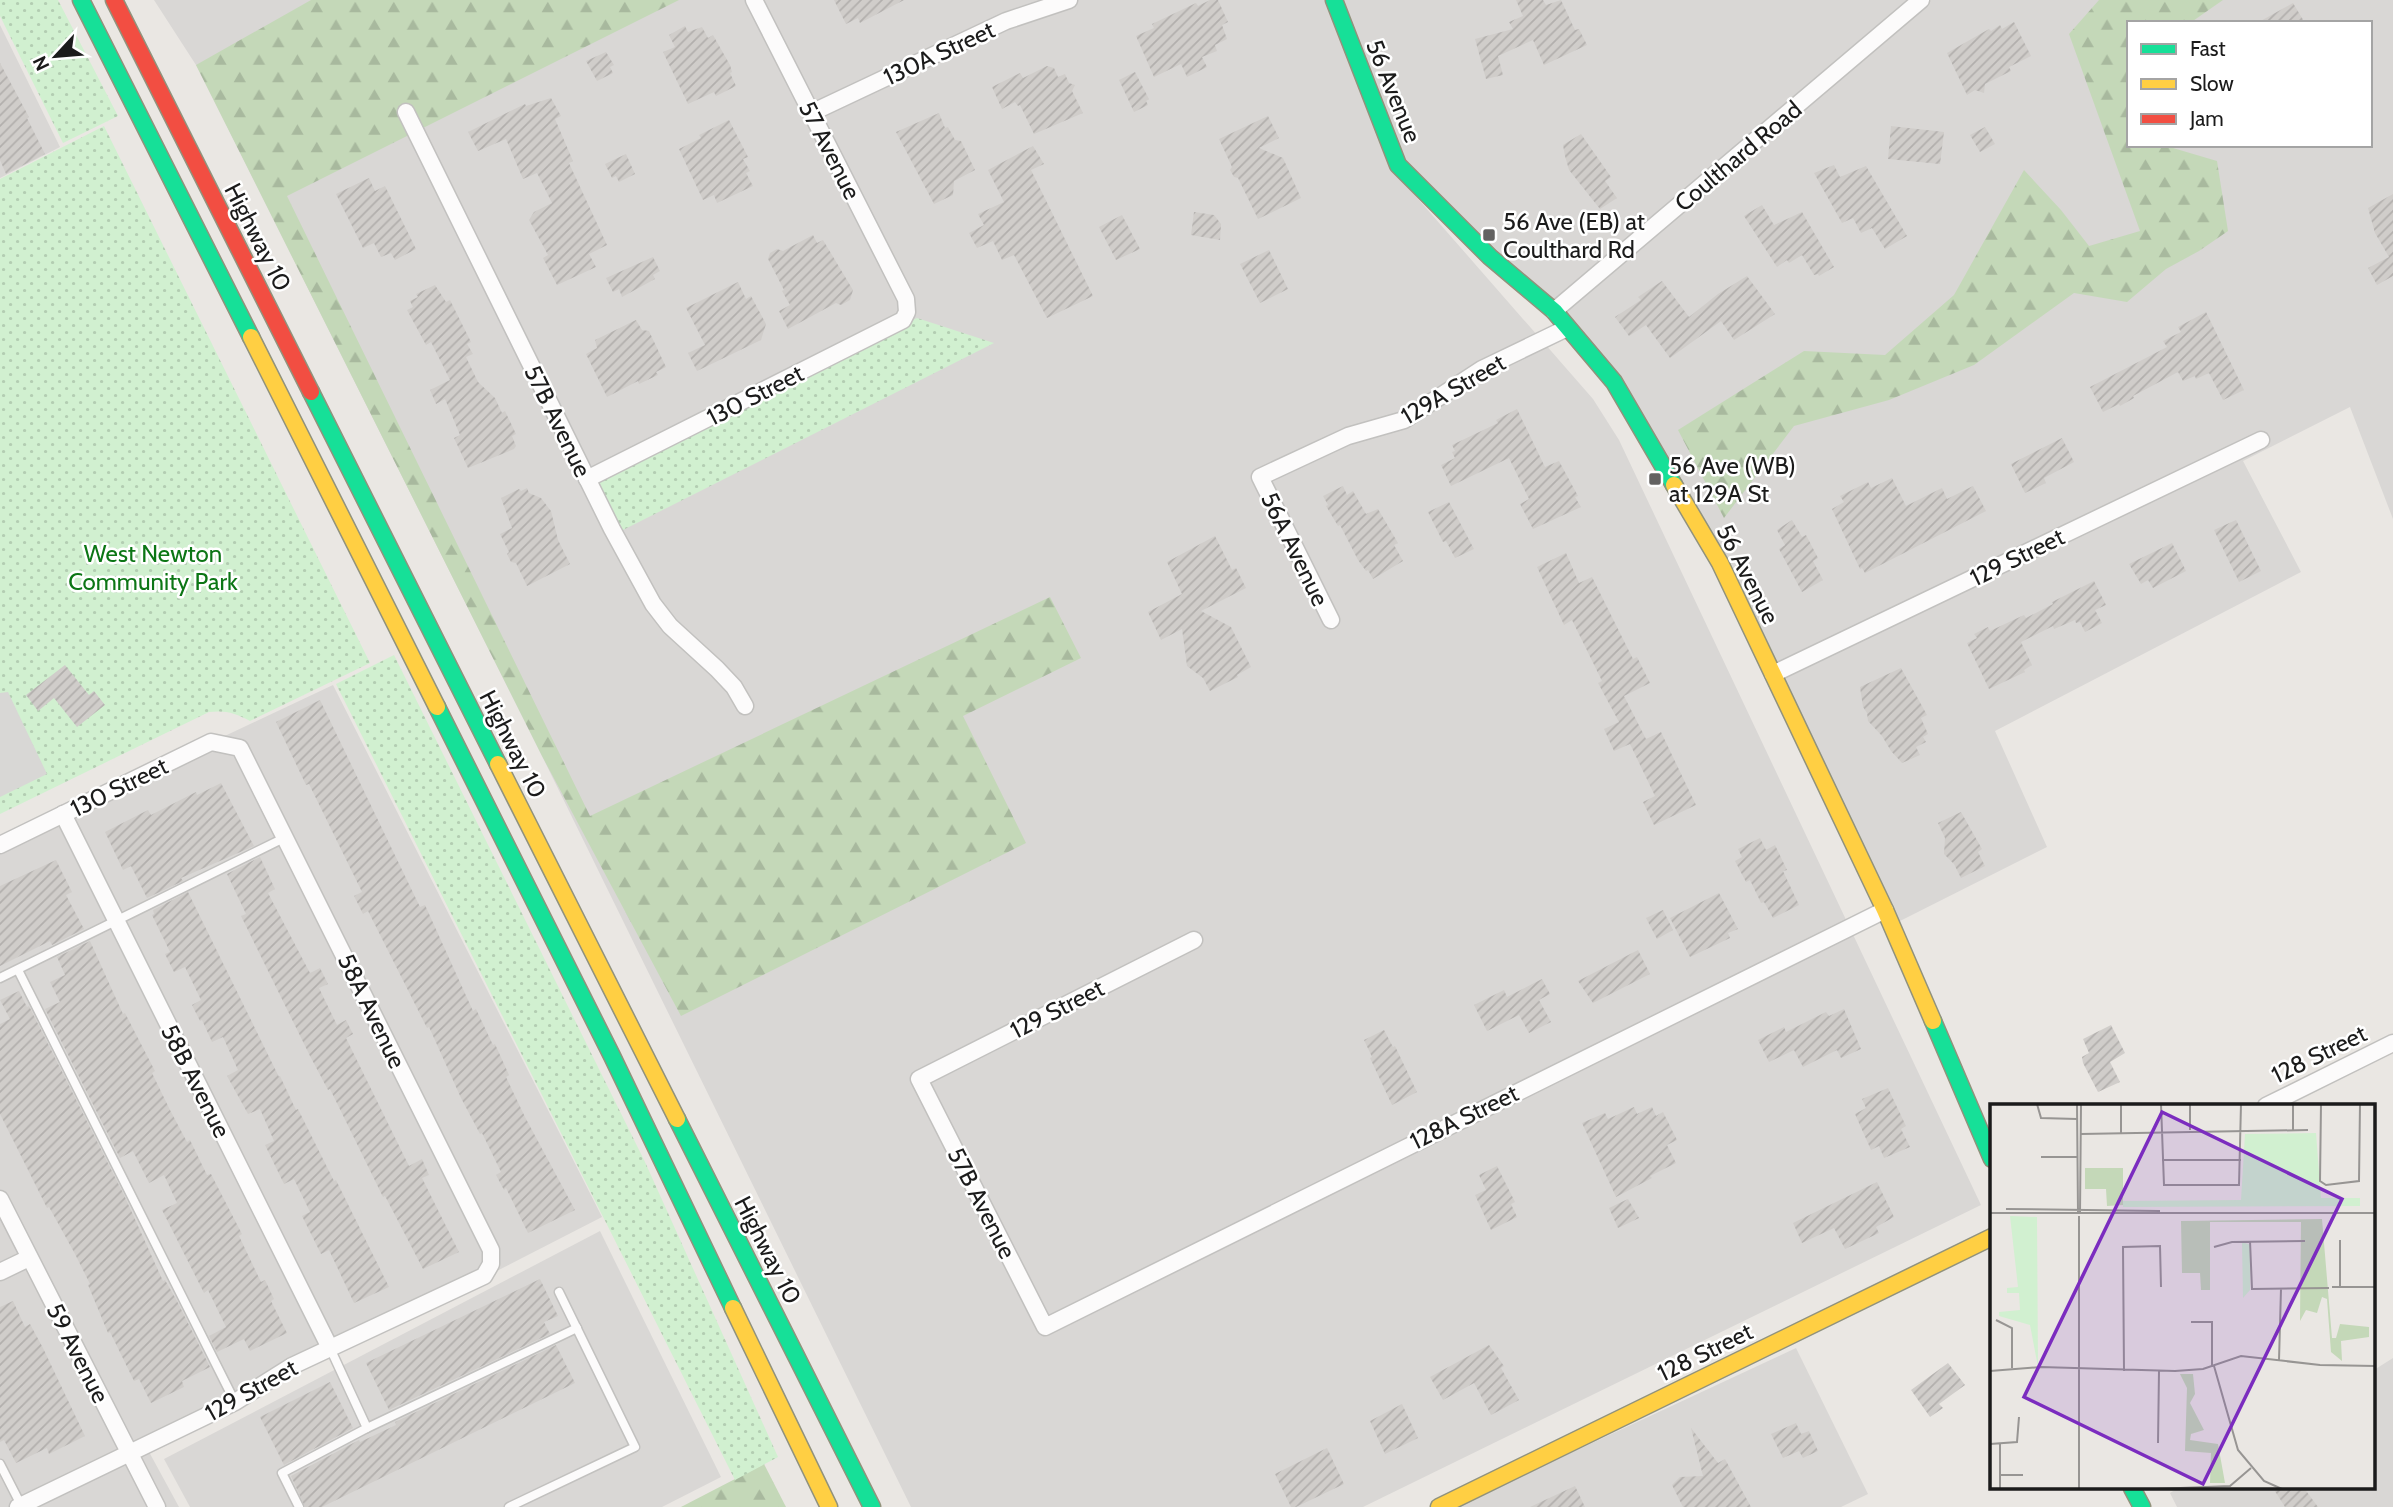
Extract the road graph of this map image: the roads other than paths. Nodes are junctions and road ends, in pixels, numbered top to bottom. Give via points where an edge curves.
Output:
1 (81, 0) edge
2 (114, 0) edge
3 (754, 0) edge
4 (1069, 0) edge
5 (1334, 0) edge
6 (1921, 0) edge
7 (406, 112) dead end
8 (811, 113) junction
9 (906, 299) joint
10 (1554, 311) junction
11 (1567, 328) junction
12 (2261, 440) dead end
13 (1260, 477) joint
14 (587, 479) junction
15 (1331, 621) dead end
16 (1773, 674) junction
17 (745, 706) dead end
18 (240, 748) joint
19 (63, 814) junction
20 (286, 837) junction
21 (0, 845) edge
22 (1885, 910) junction
23 (116, 922) junction
24 (1194, 940) dead end
25 (18, 970) junction
26 (0, 978) edge
27 (2393, 1043) edge
28 (919, 1079) joint
29 (2270, 1104) edge
30 (1990, 1153) edge
31 (0, 1199) edge
32 (1990, 1238) edge
33 (29, 1258) junction
34 (0, 1272) edge
35 (484, 1276) joint
36 (559, 1292) dead end
37 (1045, 1327) joint
38 (577, 1328) junction
39 (330, 1348) junction
40 (235, 1402) junction
41 (367, 1428) junction
42 (129, 1454) junction
43 (0, 1464) edge
44 (2133, 1490) edge
45 (21, 1506) edge
46 (157, 1507) edge
47 (299, 1507) edge
48 (509, 1507) edge
49 (829, 1507) edge
50 (872, 1507) edge
51 (1438, 1507) edge
52 (2142, 1507) edge

1 - 49 main road, Highway 10 via 612,1056
2 - 50 main road, Highway 10
3 - 8 street, 57 Avenue
4 - 8 street, 130A Street via 1006,21
5 - 10 main road, 56 Avenue via 1398,165 1490,257
6 - 10 street, Coulthard Road
7 - 14 street, 57B Avenue
8 - 9 street, 57 Avenue
9 - 14 street, 130 Street via 903,320
10 - 11 main road, 56 Avenue
11 - 13 street, 129A Street via 1482,369 1404,420 1348,436
11 - 16 main road, 56 Avenue via 1614,382 1720,563
12 - 16 street, 129 Street
13 - 15 street, 56A Avenue
14 - 17 street, 57B Avenue via 653,604 734,687
16 - 22 main road, 56 Avenue
18 - 19 street, 130 Street via 211,742
18 - 20 street, 58A Avenue
19 - 21 street, 130 Street
19 - 23 street, 58B Avenue
20 - 23 lane
20 - 35 street, 58A Avenue via 491,1250 491,1264
22 - 30 main road, 56 Avenue
22 - 37 street, 128A Street
23 - 25 lane
23 - 39 street, 58B Avenue
24 - 28 street, 129 Street
25 - 26 lane
25 - 40 lane
27 - 29 street, 128 Street
28 - 37 street, 57B Avenue
31 - 33 street, 59 Avenue
32 - 51 main road, 128 Street
33 - 34 street
33 - 42 street, 59 Avenue
35 - 39 street, 129 Street
36 - 38 lane
38 - 41 lane
38 - 48 lane via 635,1447
39 - 40 street, 129 Street
39 - 41 lane
40 - 42 street, 129 Street
41 - 47 lane via 282,1473
42 - 45 street, 129 Street
42 - 46 street, 59 Avenue
43 - 45 lane
44 - 52 main road

